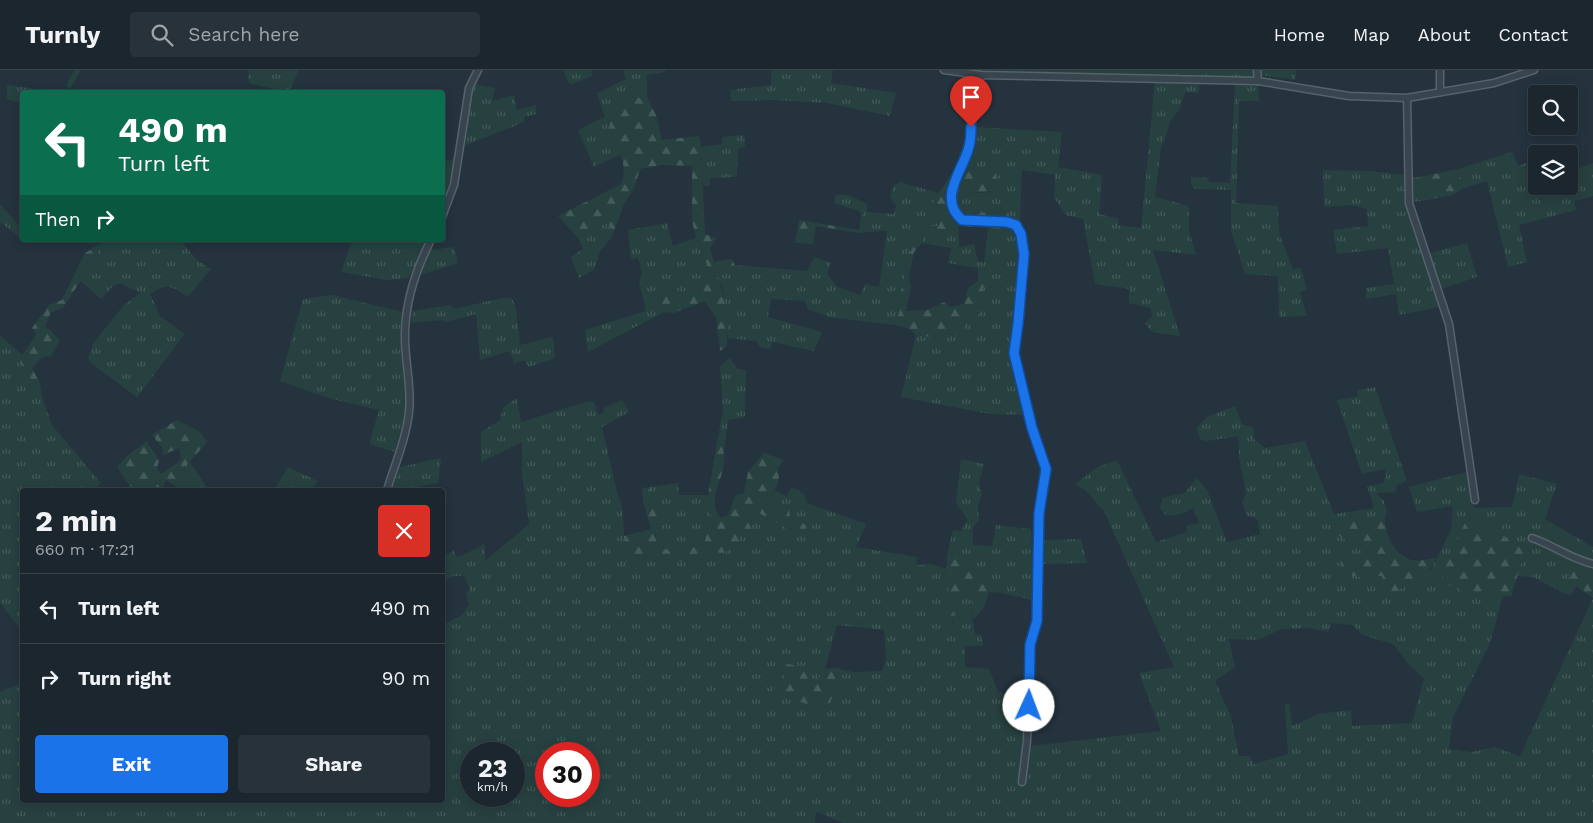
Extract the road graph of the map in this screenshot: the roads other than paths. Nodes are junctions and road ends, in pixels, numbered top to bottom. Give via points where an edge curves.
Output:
1 (478, 70) edge
2 (944, 70) edge
3 (1258, 70) edge
4 (1440, 70) edge
5 (1534, 70) edge
6 (981, 75) junction
7 (1258, 81) junction
8 (1440, 92) junction
9 (1407, 98) junction
10 (445, 209) edge
11 (430, 242) edge
12 (388, 488) edge
13 (1475, 500) dead end
14 (1532, 538) dead end
15 (1593, 564) edge
16 (1022, 782) dead end

1 - 10 street via 469,88 454,185
2 - 6 street
3 - 7 street
4 - 8 street
5 - 8 street via 1494,82
6 - 7 street
6 - 16 street via 969,148 951,190 951,203 962,220 1007,222 1016,225 1021,234 1024,269 1014,353 1032,428 1046,469 1039,513 1037,621 1030,645 1027,741
7 - 9 street via 1349,96
8 - 9 street
9 - 13 street via 1409,203 1449,324
11 - 12 street via 420,261 409,298 405,332 409,414
14 - 15 street

